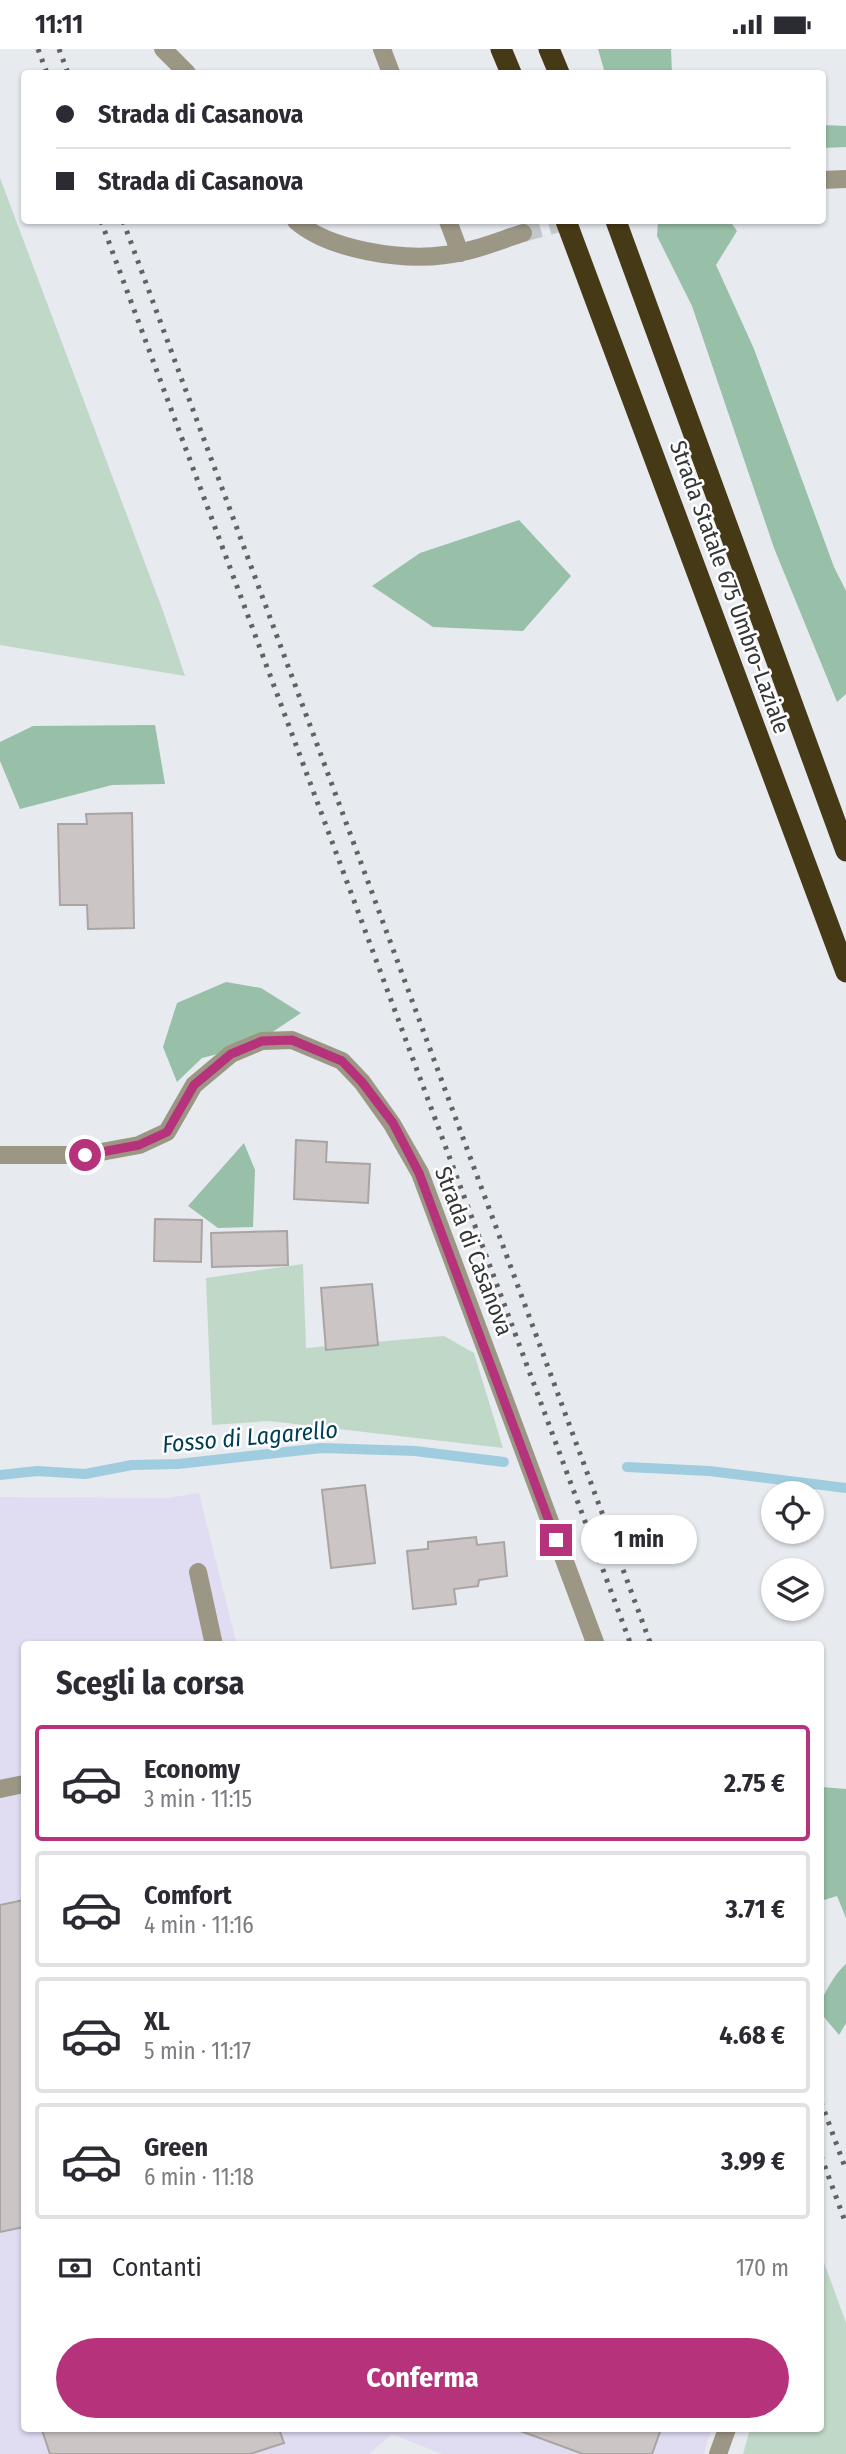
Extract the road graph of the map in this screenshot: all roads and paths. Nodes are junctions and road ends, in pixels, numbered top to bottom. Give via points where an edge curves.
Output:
1 (163, 49) edge
2 (382, 49) edge
3 (501, 49) edge
4 (549, 49) edge
5 (184, 70) edge
6 (390, 70) edge
7 (510, 70) edge
8 (558, 70) edge
9 (846, 179) edge
10 (826, 180) edge
11 (300, 224) edge
12 (449, 224) edge
13 (617, 224) edge
14 (569, 228) edge
15 (523, 233) tunnel mouth
16 (460, 253) junction
17 (846, 851) edge
18 (846, 972) edge
19 (0, 1155) edge
20 (198, 1571) dead end
21 (213, 1641) edge
22 (594, 1641) edge
23 (21, 1785) edge
24 (0, 1789) edge
25 (726, 2432) edge
26 (718, 2454) edge

1 - 5 street
2 - 6 street
3 - 7 highway
4 - 8 highway
9 - 10 street
11 - 16 street via 339,244 368,252
12 - 16 street
13 - 17 highway, Strada Statale 675 Umbro-Laziale
14 - 18 highway, Strada Statale 675 Umbro-Laziale
15 - 16 street
19 - 22 street, Strada di Casanova via 85,1155 149,1141 167,1132 194,1085 231,1054 262,1041 292,1040 342,1061 393,1123 419,1173
20 - 21 street
23 - 24 street
25 - 26 street

